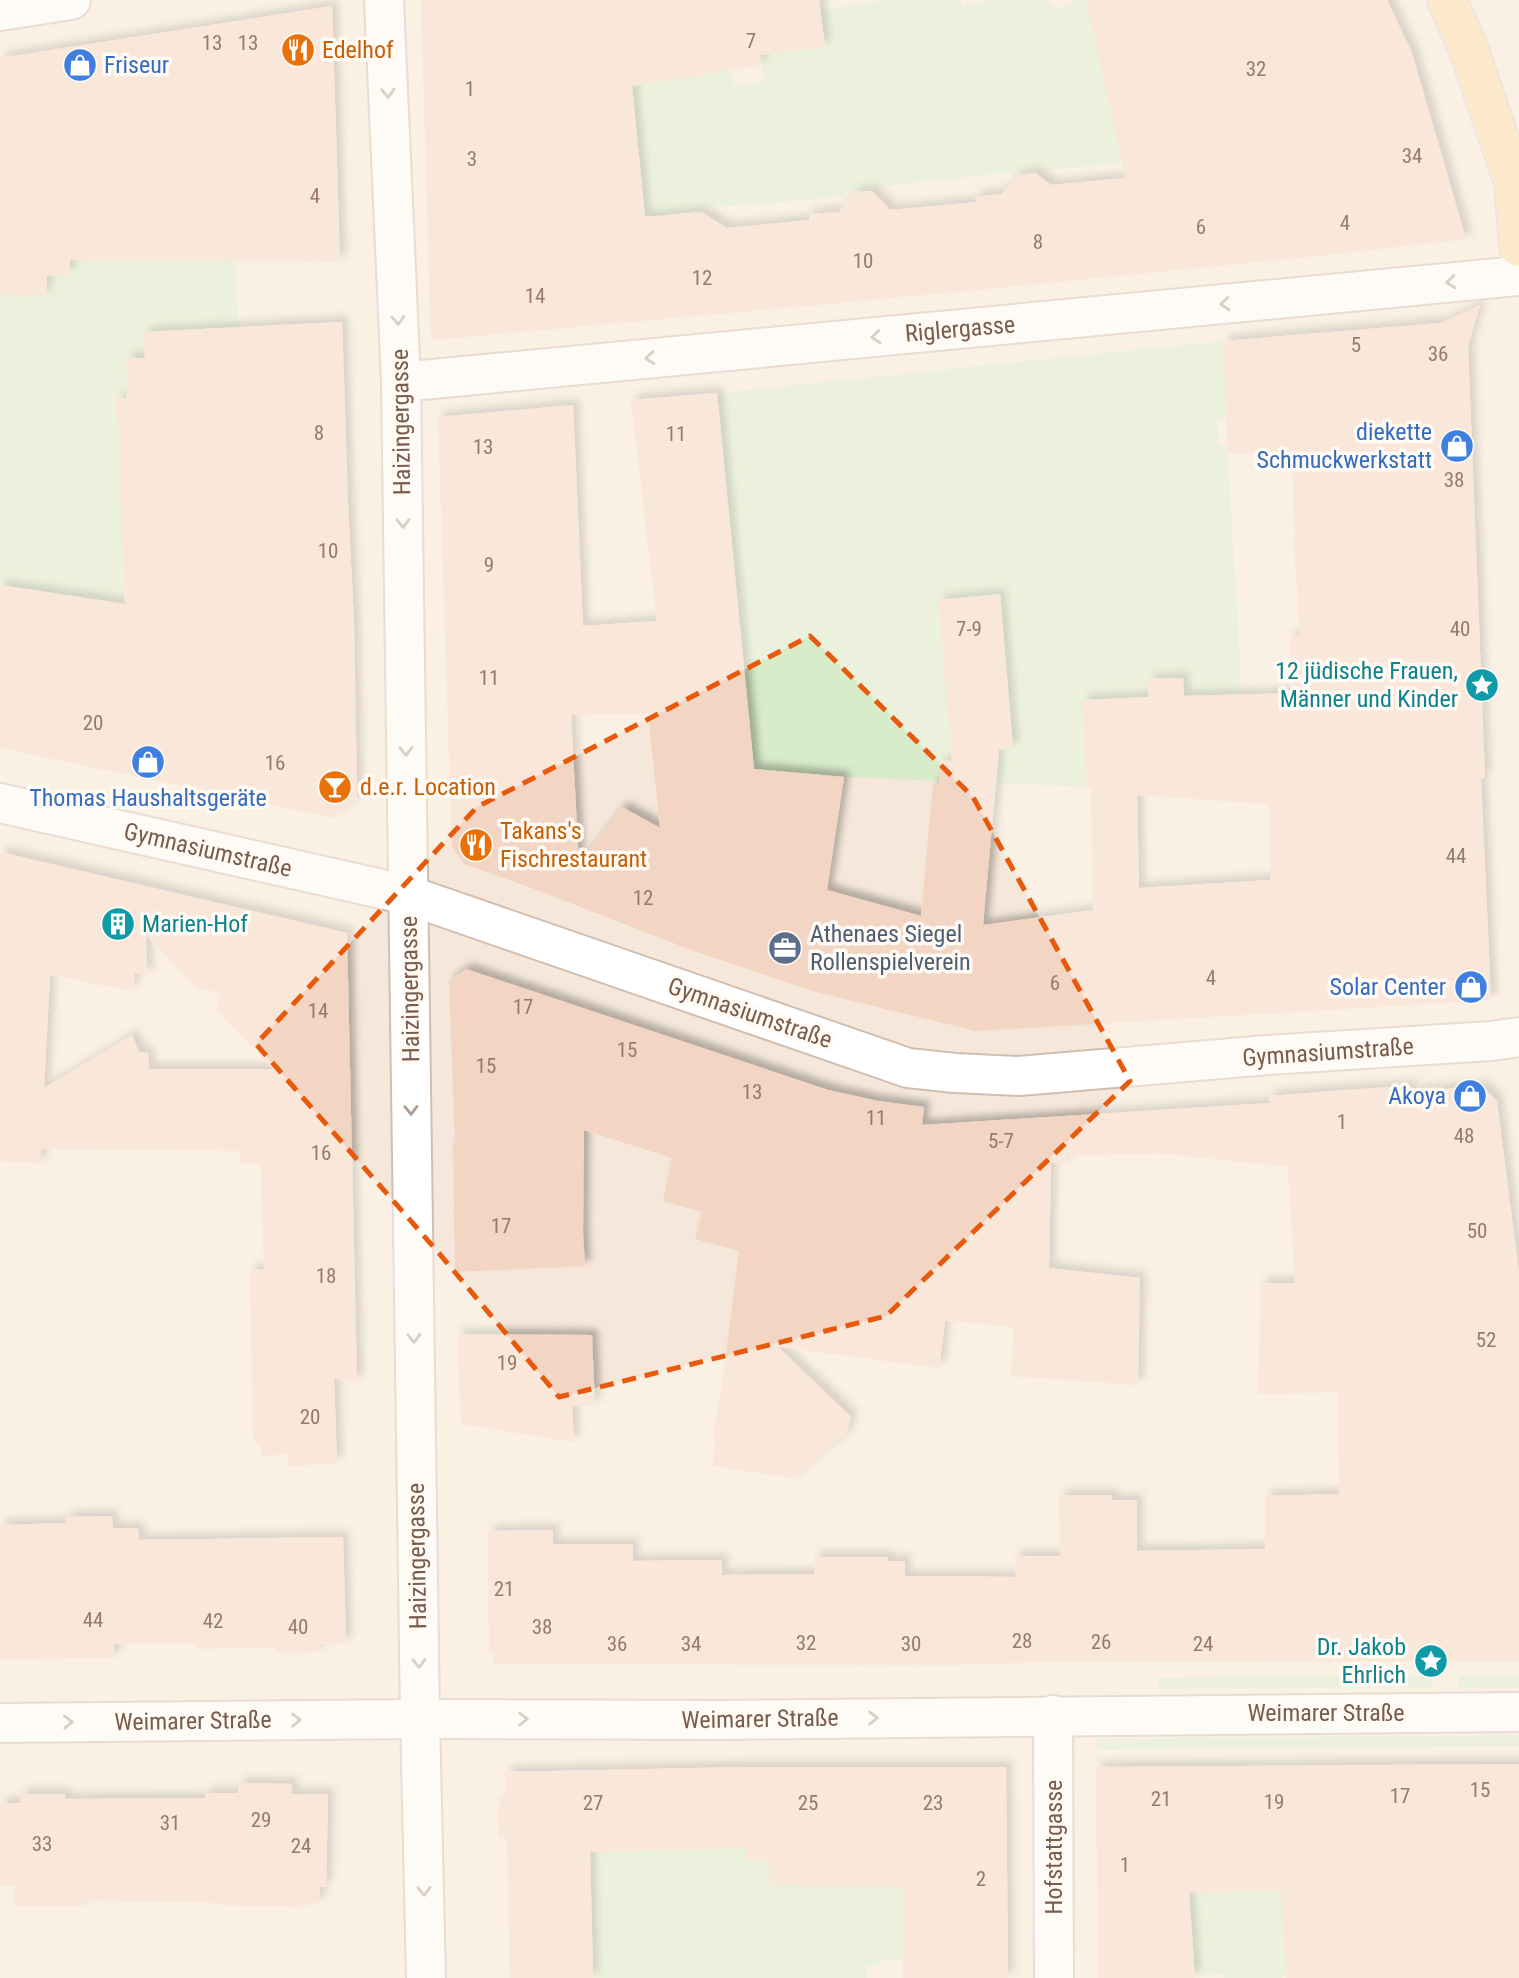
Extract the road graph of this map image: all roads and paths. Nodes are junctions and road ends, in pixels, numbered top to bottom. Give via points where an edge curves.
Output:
1 (71, 0) edge
2 (384, 0) edge
3 (1447, 0) edge
4 (0, 11) edge
5 (1519, 247) edge
6 (1519, 276) edge
7 (401, 382) junction
8 (0, 803) edge
9 (408, 895) junction
10 (1519, 1037) edge
11 (1519, 1712) edge
12 (1053, 1715) junction
13 (420, 1719) junction
14 (0, 1723) edge
15 (426, 1978) edge
16 (1054, 1978) edge

1 - 4 street
2 -> 7 street, Haizingergasse
3 - 5 main road via 1514,183
6 -> 7 street, Riglergasse
7 -> 9 street, Haizingergasse
8 - 9 street, Gymnasiumstraße
9 - 10 street, Gymnasiumstraße via 908,1068 1019,1076
9 -> 13 street, Haizingergasse
11 - 12 street, Weimarer Straße
13 -> 12 street, Weimarer Straße
12 - 16 street, Hofstattgasse
14 -> 13 street, Weimarer Straße
13 -> 15 street, Haizingergasse

